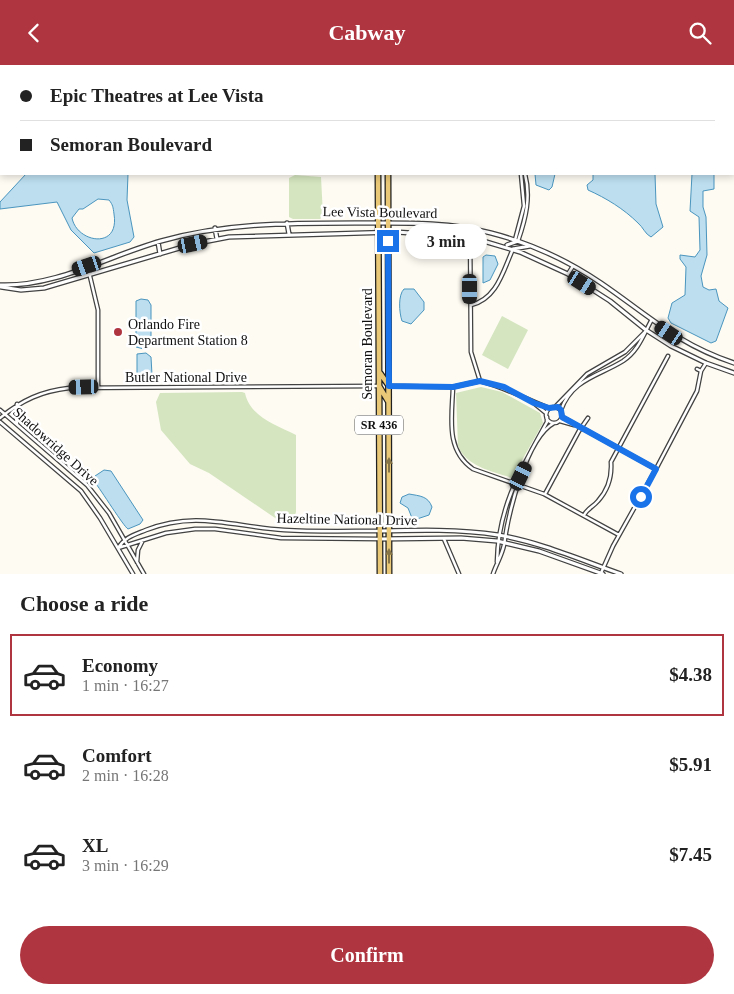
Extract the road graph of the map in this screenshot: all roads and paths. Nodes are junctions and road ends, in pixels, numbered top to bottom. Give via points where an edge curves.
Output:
1 (378, 175) edge
2 (388, 175) edge
3 (521, 175) edge
4 (525, 175) edge
5 (287, 223) junction
6 (378, 223) junction
7 (388, 223) junction
8 (216, 228) junction
9 (470, 228) junction
10 (388, 232) junction
11 (378, 233) junction
12 (289, 234) junction
13 (470, 237) junction
14 (217, 239) junction
15 (517, 240) junction
16 (158, 242) junction
17 (503, 246) junction
18 (533, 247) junction
19 (513, 249) junction
20 (160, 254) junction
21 (87, 266) junction
22 (573, 266) junction
23 (568, 274) junction
24 (90, 275) junction
25 (0, 286) edge
26 (470, 305) junction
27 (652, 321) junction
28 (646, 331) junction
29 (668, 356) dead end
30 (706, 363) junction
31 (734, 363) edge
32 (379, 369) junction
33 (697, 369) dead end
34 (701, 371) junction
35 (734, 373) edge
36 (480, 381) junction
37 (379, 386) junction
38 (389, 386) junction
39 (98, 387) junction
40 (453, 387) junction
41 (389, 402) junction
42 (534, 403) junction
43 (17, 404) junction
44 (555, 407) junction
45 (549, 408) junction
46 (0, 410) edge
47 (561, 410) junction
48 (546, 413) junction
49 (5, 414) junction
50 (547, 417) junction
51 (562, 417) junction
52 (0, 418) edge
53 (588, 418) dead end
54 (560, 421) junction
55 (0, 422) edge
56 (554, 423) junction
57 (18, 425) junction
58 (575, 426) junction
59 (582, 429) junction
60 (618, 449) junction
61 (656, 469) junction
62 (74, 472) junction
63 (68, 479) junction
64 (513, 483) junction
65 (517, 485) junction
66 (545, 494) junction
67 (583, 515) junction
68 (380, 531) junction
69 (389, 531) junction
70 (499, 535) junction
71 (619, 535) junction
72 (504, 536) junction
73 (389, 538) junction
74 (444, 538) junction
75 (124, 539) junction
76 (380, 539) junction
77 (144, 541) junction
78 (497, 541) junction
79 (504, 542) junction
80 (128, 546) junction
81 (118, 548) junction
82 (137, 563) junction
83 (497, 563) junction
84 (602, 567) junction
85 (133, 574) edge
86 (144, 574) edge
87 (380, 574) edge
88 (390, 574) edge
89 (459, 574) edge
90 (493, 574) edge
91 (601, 574) edge
92 (622, 574) edge

1 - 6 main road, Semoran Boulevard / SR 436
2 - 7 main road, Semoran Boulevard / SR 436
3 - 15 street via 524,206
4 - 15 street via 527,211
5 - 6 street, Lee Vista Boulevard
5 - 8 street, Lee Vista Boulevard
5 - 12 street
6 - 7 street, Lee Vista Boulevard
6 - 11 main road, Semoran Boulevard / SR 436
7 - 9 street, Lee Vista Boulevard
7 - 10 main road, Semoran Boulevard / SR 436
8 - 14 street
8 - 16 street, Lee Vista Boulevard
9 - 13 street
9 - 15 street, Lee Vista Boulevard
10 - 11 street, Lee Vista Boulevard
10 - 13 street, Lee Vista Boulevard
10 - 38 main road, Semoran Boulevard / SR 436
11 - 12 street, Lee Vista Boulevard
11 - 32 main road, Semoran Boulevard / SR 436
12 - 14 street, Lee Vista Boulevard
13 - 17 street, Lee Vista Boulevard
13 - 26 street
14 - 20 street, Lee Vista Boulevard
15 - 17 street
15 - 18 street, Lee Vista Boulevard
16 - 20 street
16 - 21 street, Lee Vista Boulevard
17 - 19 street, Lee Vista Boulevard
18 - 19 street
18 - 22 street, Lee Vista Boulevard
19 - 23 street, Lee Vista Boulevard
19 - 26 street via 493,293 487,299
20 - 24 street, Lee Vista Boulevard
21 - 24 street
21 - 25 street, Lee Vista Boulevard via 38,283
22 - 23 street
22 - 27 street, Lee Vista Boulevard via 602,283
23 - 28 street, Lee Vista Boulevard via 610,301
24 - 25 street, Lee Vista Boulevard via 37,289
24 - 39 street via 98,310
26 - 36 street via 471,352
27 - 28 street
27 - 31 street, Lee Vista Boulevard via 687,343
28 - 30 street, Lee Vista Boulevard
28 - 44 street via 626,352 587,374
28 - 47 street via 631,354 589,378 570,395
29 - 60 street
30 - 34 street
30 - 35 street, Lee Vista Boulevard
32 - 37 main road, Semoran Boulevard / SR 436
32 - 38 main road
33 - 34 street
34 - 61 street via 697,391
36 - 40 street
36 - 42 street via 504,387
37 - 39 street, Butler National Drive
37 - 41 main road
37 - 68 main road, Semoran Boulevard / SR 436
38 - 40 street
38 - 41 main road, Semoran Boulevard / SR 436
39 - 43 street, Butler National Drive via 47,391
40 - 64 street via 453,437 457,455 473,469
69 -> 41 main road, Semoran Boulevard / SR 436
42 - 45 street
42 - 48 street
43 - 49 street, Butler National Drive
43 - 57 street
44 - 45 street
44 - 47 street
45 - 48 street
46 - 49 street, Shadowridge Drive
47 - 51 street
48 - 50 street
49 - 52 street, Butler National Drive
49 - 57 street, Shadowridge Drive
50 - 56 street
50 - 64 street
51 - 54 street
51 - 58 street
53 - 59 street
54 - 56 street
54 - 58 street
55 - 63 street, Shadowridge Drive
56 - 65 street via 539,440
57 - 62 street, Shadowridge Drive
58 - 59 street
59 - 60 street
59 - 66 street
60 - 61 street
60 - 67 street via 611,462 610,482 599,500
61 - 71 street
62 - 63 street
62 - 75 street, Shadowridge Drive via 98,498
63 - 81 street, Shadowridge Drive via 91,504
64 - 65 street
64 - 70 street
65 - 66 street
65 - 72 street
66 - 67 street
67 - 71 street
68 - 69 street, Hazeltine National Drive
68 - 75 street, Hazeltine National Drive via 288,531 200,519 164,524
68 - 76 main road, Semoran Boulevard / SR 436
69 - 70 street, Hazeltine National Drive
69 - 73 main road, Semoran Boulevard / SR 436
70 - 72 street, Hazeltine National Drive
70 - 78 street
71 - 84 street
72 - 79 street
72 - 84 street, Hazeltine National Drive
73 - 74 street, Hazeltine National Drive
73 - 76 street, Hazeltine National Drive
88 -> 73 main road, Semoran Boulevard / SR 436
74 - 78 street, Hazeltine National Drive
74 - 89 street
75 - 80 street, Shadowridge Drive
75 - 81 street
76 - 77 street, Hazeltine National Drive via 276,538 200,529 172,532
76 - 87 main road, Semoran Boulevard / SR 436
77 - 80 street, Hazeltine National Drive
77 - 82 street via 138,550
78 - 79 street, Hazeltine National Drive
78 - 83 street
79 - 83 street
79 - 91 street, Hazeltine National Drive
80 - 81 street, Hazeltine National Drive
80 - 82 street, Shadowridge Drive
81 - 85 street, Shadowridge Drive
82 - 86 street, Shadowridge Drive
83 - 90 street
84 - 91 street
84 - 92 street, Hazeltine National Drive

